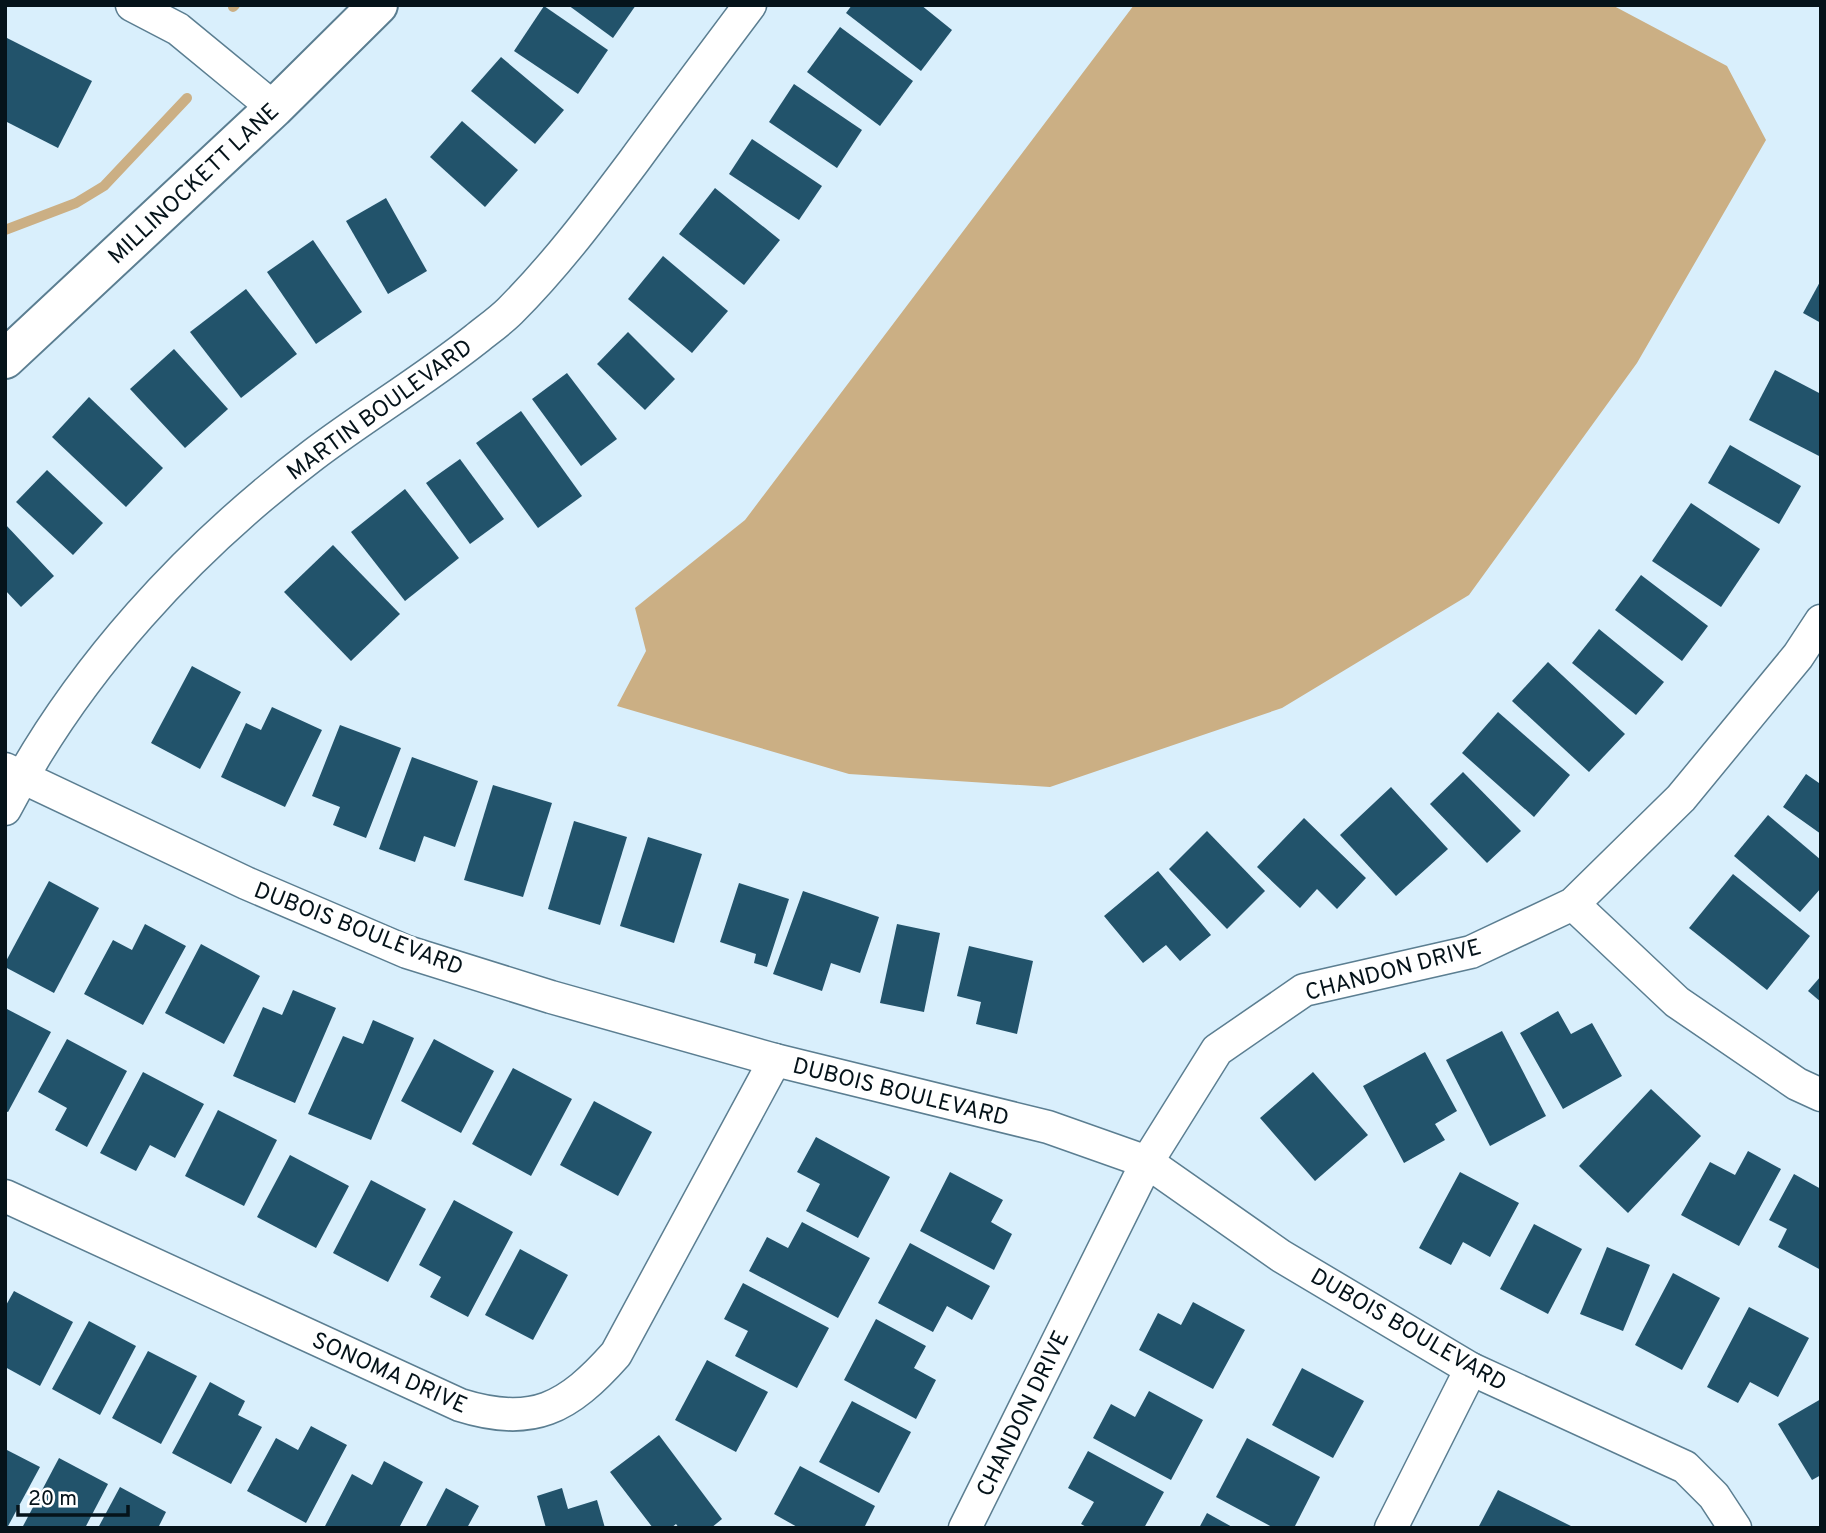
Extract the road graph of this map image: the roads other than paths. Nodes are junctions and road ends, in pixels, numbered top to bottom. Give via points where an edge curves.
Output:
1 (132, 5) edge
2 (378, 5) edge
3 (750, 5) edge
4 (274, 108) junction
5 (5, 359) edge
6 (1821, 621) edge
7 (13, 773) edge
8 (5, 809) edge
9 (1573, 904) junction
10 (775, 1060) junction
11 (1821, 1095) edge
12 (1147, 1162) junction
13 (5, 1196) edge
14 (1471, 1369) junction
15 (965, 1528) edge
16 (1391, 1528) edge
17 (1735, 1528) edge

1 - 4 street via 178,29
2 - 4 street, MILLINOCKETT LANE
3 - 7 street, MARTIN BOULEVARD via 613,188 509,313 314,454 221,533 127,629
4 - 5 street, MILLINOCKETT LANE
6 - 9 street, CHANDON DRIVE via 1798,656 1681,797
7 - 8 street, MARTIN BOULEVARD
7 - 10 street, DUBOIS BOULEVARD via 246,883 407,952
9 - 11 street via 1677,1002 1797,1084
9 - 12 street, CHANDON DRIVE via 1471,952 1304,990 1217,1051
10 - 12 street, DUBOIS BOULEVARD via 1048,1127
10 - 13 street, SONOMA DRIVE via 616,1353 589,1384 564,1402 540,1411 511,1416 460,1405
12 - 14 street, DUBOIS BOULEVARD via 1281,1256
12 - 15 street, CHANDON DRIVE
14 - 16 street
14 - 17 street, DUBOIS BOULEVARD via 1685,1466 1714,1496

